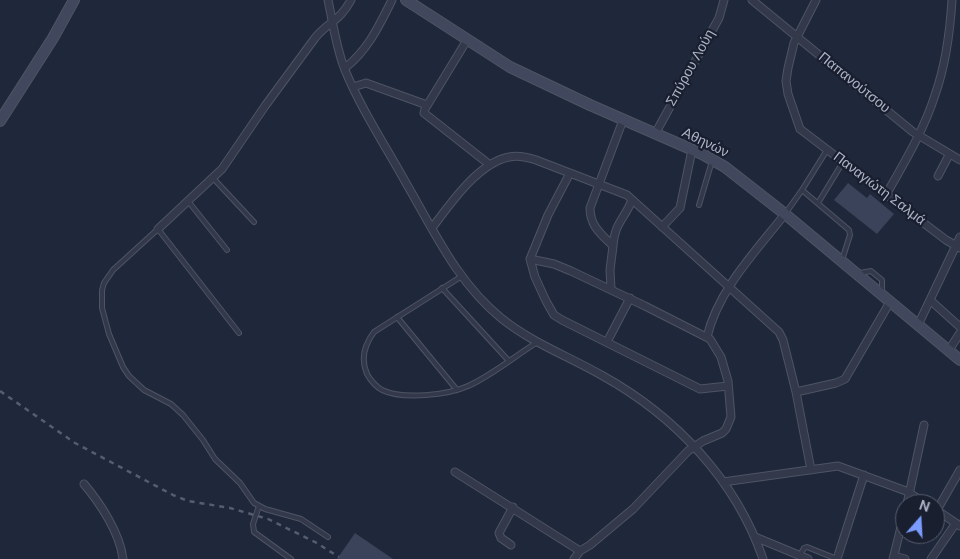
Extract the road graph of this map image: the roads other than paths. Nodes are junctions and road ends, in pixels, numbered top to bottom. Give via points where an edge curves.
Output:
1 (74, 0) edge
2 (328, 0) edge
3 (351, 0) edge
4 (392, 0) edge
5 (406, 0) edge
6 (724, 0) edge
7 (752, 0) edge
8 (816, 0) edge
9 (952, 0) edge
10 (333, 23) junction
11 (797, 37) junction
12 (467, 40) junction
13 (345, 68) junction
14 (353, 88) junction
15 (427, 105) junction
16 (623, 120) junction
17 (0, 121) edge
18 (655, 134) junction
19 (918, 136) junction
20 (692, 150) junction
21 (827, 150) junction
22 (949, 154) junction
23 (712, 159) junction
24 (960, 160) edge
25 (843, 162) junction
26 (490, 165) junction
27 (570, 173) junction
28 (938, 176) dead end
29 (213, 178) junction
30 (600, 184) junction
31 (802, 190) junction
32 (886, 195) junction
33 (632, 200) junction
34 (188, 201) junction
35 (818, 203) junction
36 (699, 205) dead end
37 (785, 214) junction
38 (254, 222) dead end
39 (662, 227) junction
40 (432, 228) junction
41 (158, 229) junction
42 (960, 236) edge
43 (613, 246) junction
44 (958, 247) edge
45 (227, 250) dead end
46 (530, 259) junction
47 (841, 261) junction
48 (462, 276) junction
49 (442, 288) junction
50 (729, 288) junction
51 (611, 289) junction
52 (630, 298) junction
53 (930, 300) junction
54 (890, 302) junction
55 (397, 316) junction
56 (918, 325) junction
57 (960, 327) edge
58 (239, 333) dead end
59 (960, 333) edge
60 (707, 337) junction
61 (536, 342) junction
62 (607, 342) junction
63 (949, 350) junction
64 (508, 360) junction
65 (960, 360) edge
66 (728, 386) junction
67 (457, 390) junction
68 (796, 392) junction
69 (924, 425) dead end
70 (694, 447) junction
71 (811, 470) junction
72 (960, 470) edge
73 (455, 472) dead end
74 (864, 475) junction
75 (723, 482) junction
76 (84, 484) dead end
77 (910, 493) joint
78 (945, 495) edge
79 (259, 506) junction
80 (513, 507) junction
81 (945, 516) edge
82 (958, 525) edge
83 (328, 537) dead end
84 (755, 537) junction
85 (896, 544) edge
86 (511, 545) dead end
87 (580, 551) junction
88 (800, 555) junction
89 (893, 557) edge
90 (123, 559) edge
91 (291, 559) edge
92 (574, 559) edge
93 (764, 559) edge
94 (808, 559) edge
95 (837, 559) edge
96 (905, 559) edge
97 (932, 559) edge

1 - 17 main road
2 - 10 street
3 - 10 street
4 - 13 street via 370,43
5 - 12 main road, Αθηνών
6 - 18 street, Σπύρου Λούη via 719,18
7 - 11 street, Παπανούτσου
8 - 11 street
9 - 19 street via 940,79
10 - 13 street
10 - 29 street via 315,38 230,159
11 - 19 street, Παπανούτσου
11 - 21 street, Παναγιώτη Σαλμά via 786,81 788,94 800,129
12 - 15 street
12 - 16 main road, Αθηνών via 510,67
13 - 14 street
14 - 15 street via 366,84
14 - 40 street
15 - 26 street via 426,115
16 - 18 main road, Αθηνών
16 - 30 street
18 - 20 main road, Αθηνών
19 - 22 street, Παπανούτσου
19 - 32 street
20 - 23 main road, Αθηνών
20 - 39 street via 680,208
21 - 25 street, Παναγιώτη Σαλμά
21 - 31 lane
22 - 24 street, Παπανούτσου
22 - 28 street
23 - 36 lane
23 - 37 main road, Αθηνών
25 - 32 street, Παναγιώτη Σαλμά
25 - 35 lane
26 - 27 street via 506,158 524,157
26 - 40 street via 465,188
27 - 30 street
27 - 46 street
29 - 34 street
29 - 38 lane
30 - 33 street
30 - 43 street via 591,204 591,219
31 - 35 lane
31 - 37 lane
32 - 44 street, Παναγιώτη Σαλμά
33 - 39 street
33 - 43 street via 617,224
34 - 41 street
34 - 45 lane
35 - 47 lane via 849,230
37 - 47 main road, Αθηνών
37 - 50 street
39 - 50 street
40 - 48 street
41 - 58 lane
41 - 79 lane via 113,270 104,283 102,308 111,340 129,376 144,390 171,404 183,415 214,459
42 - 44 street
43 - 51 street
44 - 53 street
46 - 51 street via 562,267
46 - 62 street via 554,315
47 - 54 main road, Αθηνών
48 - 49 lane
48 - 61 street via 490,309
49 - 55 lane
49 - 64 lane
50 - 60 street via 710,324
50 - 68 street via 782,335
51 - 52 street
52 - 60 street
52 - 62 street
53 - 56 street
53 - 57 street
54 - 56 main road, Αθηνών
54 - 68 street via 845,379
55 - 67 lane
55 - 67 lane via 374,332 366,343 363,357 371,382 382,390 411,396
56 - 63 main road, Αθηνών
59 - 63 street
60 - 66 street via 721,356
61 - 64 lane
61 - 70 street via 631,393 659,413
62 - 66 street via 700,390
63 - 65 main road, Αθηνών
64 - 67 lane via 476,382
66 - 70 street via 731,417 728,427
68 - 71 street
69 - 77 street
70 - 75 street
70 - 87 street via 627,514
71 - 74 street via 838,466
71 - 75 street
72 - 78 street
73 - 80 street
74 - 77 street
74 - 95 street
75 - 84 street
76 - 90 street via 106,514
79 - 83 lane via 301,519
79 - 91 lane via 254,532
80 - 86 street via 499,533
80 - 87 street
81 - 82 street
82 - 97 street
84 - 88 street
84 - 93 street
85 - 89 street
87 - 92 street
88 - 94 street
88 - 95 lane via 807,547
89 - 96 street

